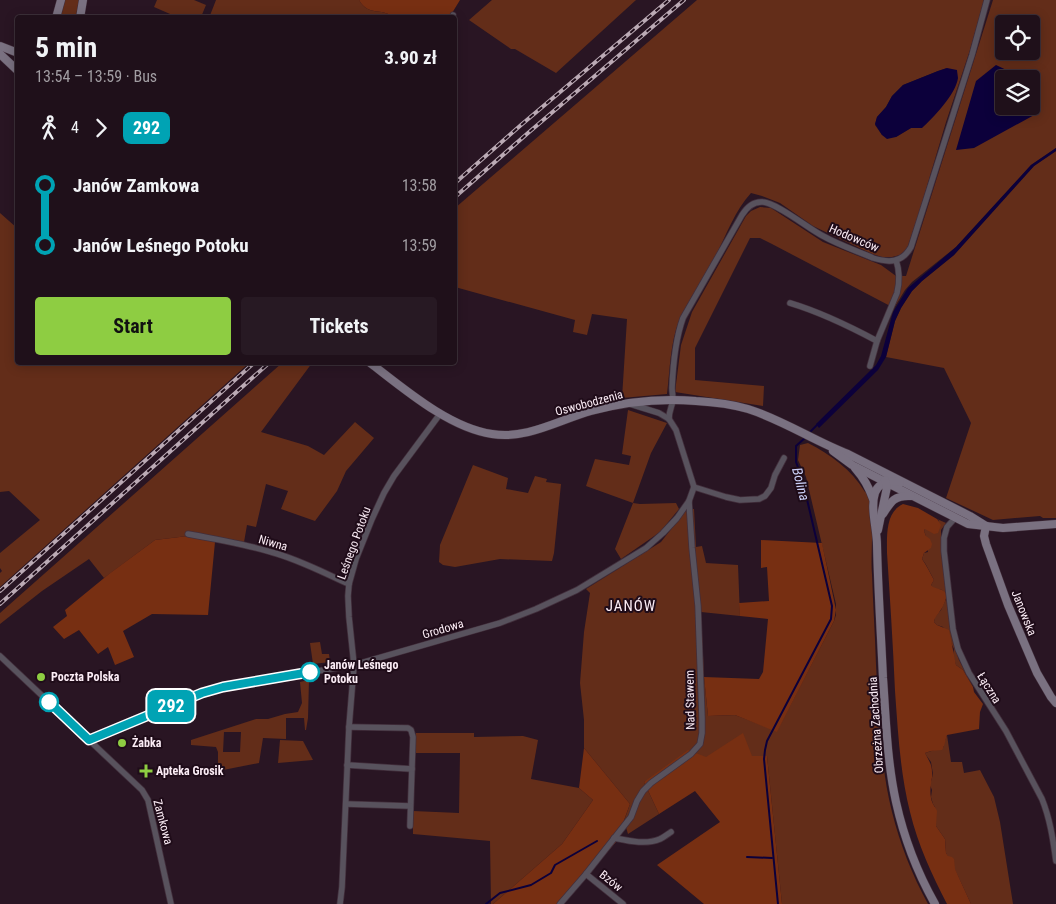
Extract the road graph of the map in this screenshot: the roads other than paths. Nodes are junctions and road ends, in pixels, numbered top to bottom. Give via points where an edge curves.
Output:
1 (60, 0) edge
2 (83, 0) edge
3 (987, 0) edge
4 (56, 15) edge
5 (80, 15) edge
6 (0, 46) edge
7 (15, 52) edge
8 (3, 57) edge
9 (15, 63) edge
10 (15, 67) edge
11 (896, 260) junction
12 (790, 303) dead end
13 (877, 341) junction
14 (373, 365) edge
15 (870, 366) dead end
16 (673, 400) junction
17 (660, 401) junction
18 (628, 403) junction
19 (659, 413) junction
20 (440, 414) junction
21 (669, 416) junction
22 (827, 446) junction
23 (784, 458) dead end
24 (852, 465) junction
25 (879, 470) junction
26 (886, 483) junction
27 (904, 483) junction
28 (694, 487) junction
29 (913, 496) junction
30 (689, 501) junction
31 (873, 501) junction
32 (882, 516) junction
33 (956, 518) junction
34 (1056, 524) edge
35 (986, 526) junction
36 (188, 534) dead end
37 (877, 537) junction
38 (350, 584) junction
39 (0, 656) edge
40 (354, 665) junction
41 (1056, 703) edge
42 (348, 727) junction
43 (89, 740) junction
44 (347, 765) junction
45 (412, 768) junction
46 (346, 804) junction
47 (410, 806) junction
48 (410, 826) dead end
49 (671, 832) dead end
50 (614, 838) junction
51 (1056, 860) edge
52 (586, 874) junction
53 (172, 904) edge
54 (340, 904) edge
55 (560, 904) edge
56 (623, 904) edge
57 (935, 904) edge

1 - 4 street
2 - 5 street
3 - 11 street via 911,247 907,254
6 - 7 street
8 - 9 street
8 - 10 street
11 - 13 street via 899,285
11 - 16 street, Hodowców via 873,258 824,236 768,202 752,204 746,208 683,318 676,348
12 - 13 street via 810,309
13 - 15 street
14 - 20 street, Oswobodzenia
16 - 17 street, Oswobodzenia
16 - 21 street
16 - 22 street, Oswobodzenia via 715,402 746,408
17 - 18 street, Oswobodzenia
17 - 19 street
17 - 21 street
18 - 19 street
18 - 20 street, Oswobodzenia via 506,436 481,432
19 - 21 street
20 - 38 street, Leśnego Potoku via 384,493 356,559
21 - 28 street
22 - 24 street, Oswobodzenia
22 - 25 street, Oswobodzenia
23 - 28 street via 771,488 759,500 740,500
24 - 26 street, Oswobodzenia
24 - 31 street, Oswobodzenia via 865,481
25 - 26 street
25 - 27 street, Oswobodzenia
26 - 27 street, Oswobodzenia
26 - 29 street, Oswobodzenia
26 - 31 street via 876,490
26 - 32 street, Obrzeżna Zachodnia
27 - 35 street, Oswobodzenia
28 - 30 street, Grodowa
29 - 32 street, Obrzeżna Zachodnia via 896,498
29 - 33 street, Oswobodzenia
30 - 40 street, Grodowa via 663,534 646,548 576,590 500,623
30 - 50 street, Nad Stawem via 698,606 700,744 642,791 631,817
31 - 37 street, Obrzeżna Zachodnia
32 - 37 street, Obrzeżna Zachodnia
33 - 35 street, Oswobodzenia via 968,524
33 - 51 street, Łączna via 947,527 944,551 958,649 1047,810
34 - 35 street, Oswobodzenia
35 - 41 street, Janowska via 986,544 1008,605 1037,674
36 - 38 street, Niwna via 288,557
37 - 57 street, Obrzeżna Zachodnia via 892,783 909,848
38 - 40 street, Leśnego Potoku via 348,596
39 - 43 street, Zamkowa
40 - 42 street, Leśnego Potoku
40 - 43 street, Grodowa via 223,687
42 - 44 street, Leśnego Potoku
42 - 45 street via 408,728 412,737
43 - 53 street, Zamkowa via 142,790 148,800
44 - 45 street
44 - 46 street, Leśnego Potoku
45 - 47 street
46 - 47 street
46 - 54 street, Leśnego Potoku
47 - 48 street
49 - 50 street via 661,839 646,842
50 - 52 street, Nad Stawem
52 - 55 street, Nad Stawem
52 - 56 street, Bzów

